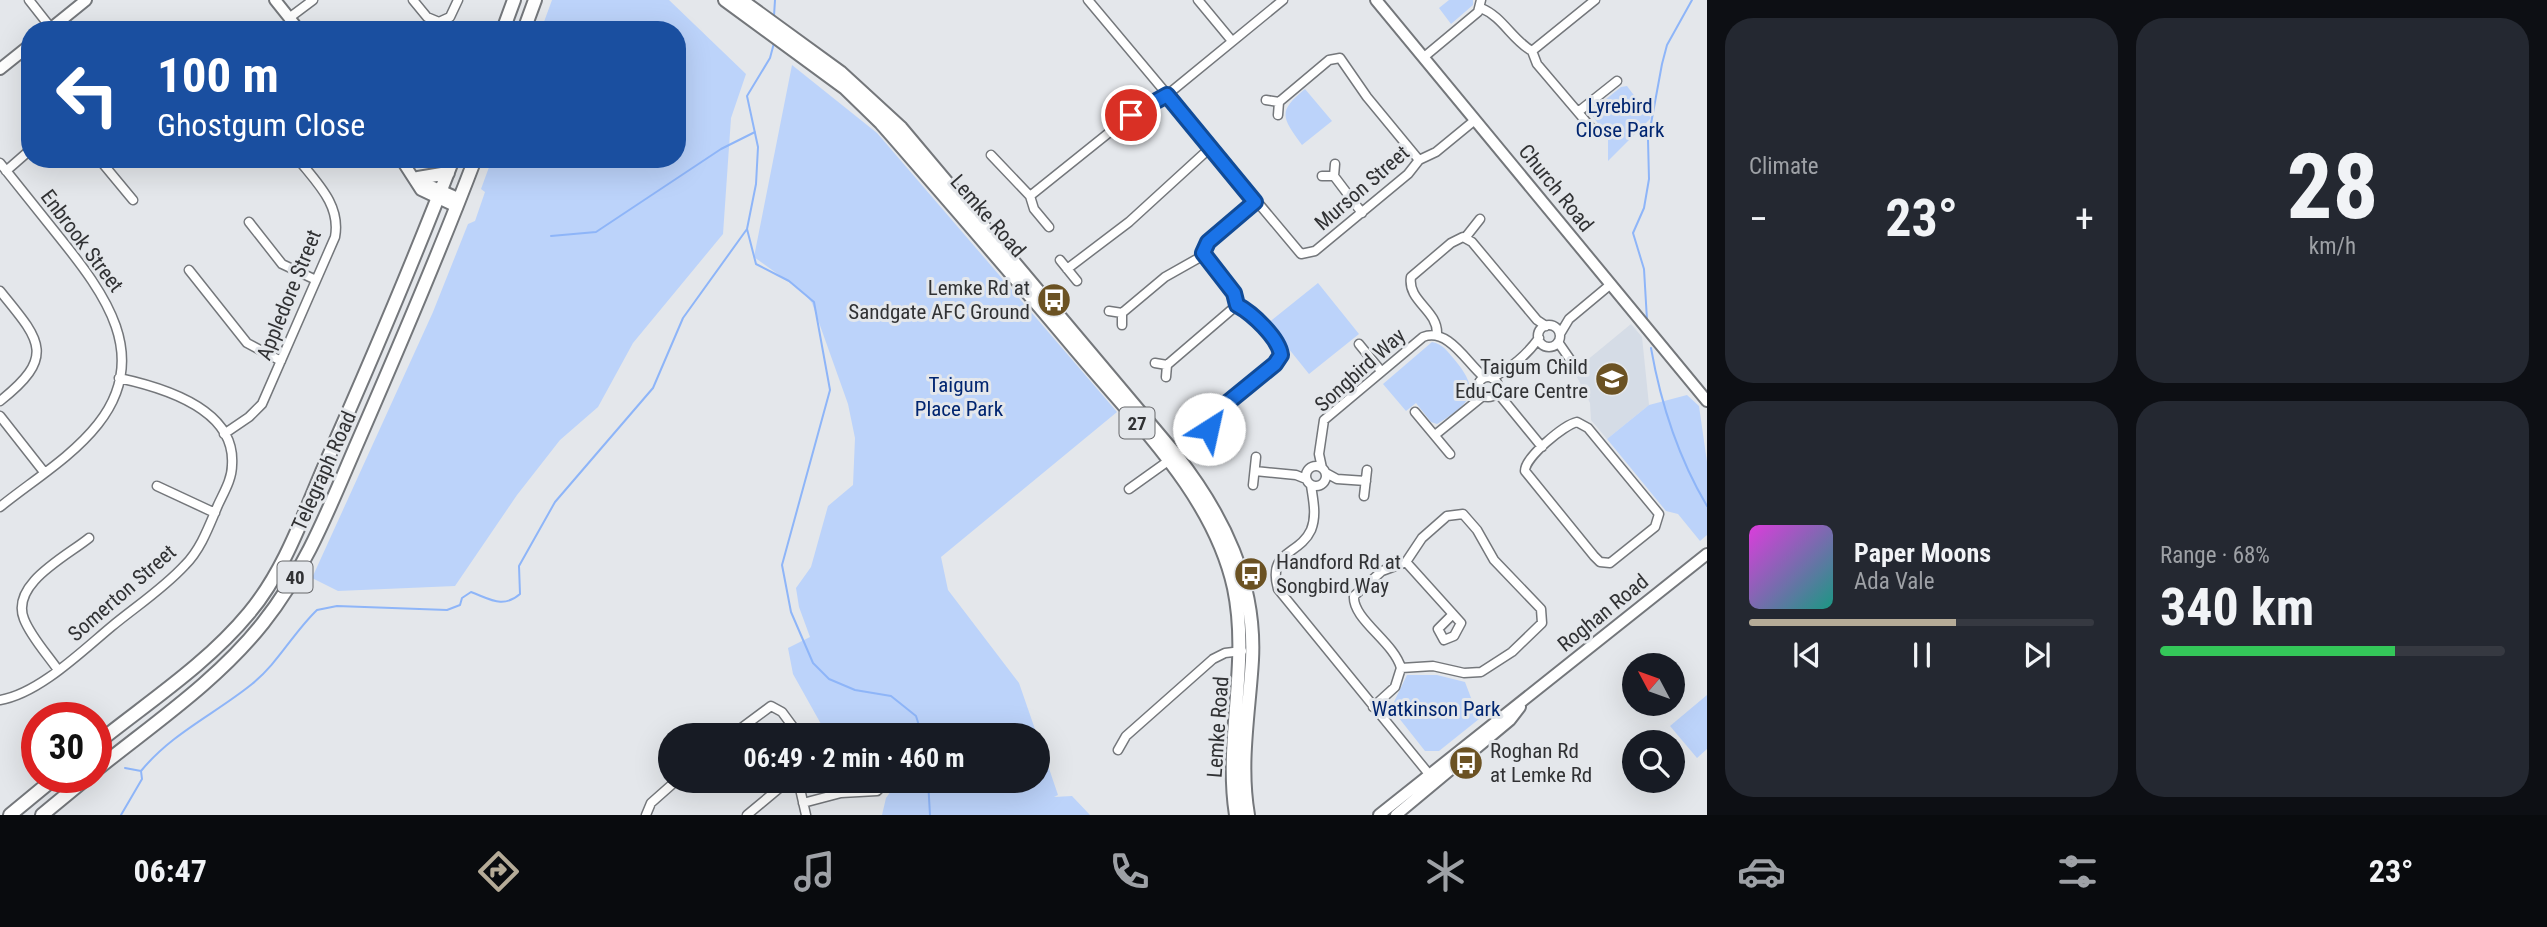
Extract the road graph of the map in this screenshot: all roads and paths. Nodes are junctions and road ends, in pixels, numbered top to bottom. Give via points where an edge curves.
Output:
1 (29, 0) edge
2 (86, 0) edge
3 (275, 0) edge
4 (313, 0) edge
5 (413, 0) edge
6 (458, 0) edge
7 (514, 0) edge
8 (535, 0) edge
9 (1088, 0) edge
10 (1198, 0) edge
11 (1283, 0) edge
12 (1376, 0) edge
13 (1595, 0) edge
14 (734, 2) edge
15 (1481, 4) edge
16 (289, 19) joint
17 (44, 21) edge
18 (60, 21) edge
19 (432, 21) edge
20 (445, 21) edge
21 (506, 21) edge
22 (527, 21) edge
23 (1233, 41) junction
24 (1532, 51) junction
25 (21, 52) edge
26 (1424, 57) junction
27 (0, 69) edge
28 (1617, 81) dead end
29 (1167, 95) junction
30 (1266, 100) dead end
31 (1279, 102) junction
32 (1578, 112) junction
33 (1278, 115) dead end
34 (1475, 120) junction
35 (1594, 131) dead end
36 (1210, 148) junction
37 (991, 155) dead end
38 (21, 158) edge
39 (1419, 160) junction
40 (0, 163) edge
41 (1335, 164) dead end
42 (106, 168) edge
43 (305, 168) edge
44 (406, 168) edge
45 (408, 168) edge
46 (450, 168) edge
47 (472, 168) edge
48 (6, 171) junction
49 (448, 173) junction
50 (1322, 176) dead end
51 (1334, 176) junction
52 (418, 178) junction
53 (439, 196) junction
54 (1030, 196) junction
55 (133, 200) dead end
56 (1255, 202) junction
57 (459, 203) junction
58 (1362, 213) junction
59 (1480, 219) dead end
60 (249, 222) dead end
61 (1049, 227) dead end
62 (1465, 238) junction
63 (1204, 255) junction
64 (1060, 260) dead end
65 (1068, 269) junction
66 (189, 270) dead end
67 (316, 281) junction
68 (1077, 281) dead end
69 (1611, 285) junction
70 (0, 291) edge
71 (1237, 305) junction
72 (1109, 311) dead end
73 (1122, 313) junction
74 (1122, 325) dead end
75 (1437, 334) junction
76 (1549, 336) junction
77 (1359, 344) dead end
78 (281, 361) junction
79 (1155, 363) dead end
80 (1167, 365) junction
81 (1576, 368) dead end
82 (1381, 371) junction
83 (1166, 377) dead end
84 (118, 378) junction
85 (1491, 385) junction
86 (1481, 394) junction
87 (0, 401) edge
88 (1707, 401) edge
89 (1415, 412) dead end
90 (1197, 415) dead end
91 (0, 416) edge
92 (1210, 417) junction
93 (1209, 429) dead end
94 (224, 434) junction
95 (1434, 435) junction
96 (1542, 447) junction
97 (1450, 454) dead end
98 (1256, 457) dead end
99 (1172, 458) junction
100 (1367, 470) dead end
101 (1255, 471) junction
102 (44, 472) junction
103 (1316, 476) junction
104 (1366, 481) junction
105 (1253, 485) dead end
106 (157, 486) dead end
107 (1129, 489) dead end
108 (1364, 496) dead end
109 (0, 508) edge
110 (215, 513) junction
111 (89, 538) dead end
112 (1707, 554) edge
113 (1406, 562) junction
114 (1453, 614) dead end
115 (1247, 651) junction
116 (1401, 668) junction
117 (58, 670) junction
118 (0, 700) edge
119 (1373, 707) junction
120 (748, 723) edge
121 (790, 723) edge
122 (112, 731) edge
123 (1118, 750) dead end
124 (112, 758) edge
125 (1432, 778) junction
126 (37, 793) edge
127 (69, 793) edge
128 (662, 793) edge
129 (773, 793) edge
130 (801, 793) edge
131 (841, 793) edge
132 (803, 803) junction
133 (644, 812) edge
134 (10, 815) edge
135 (42, 815) edge
136 (747, 815) edge
137 (806, 815) edge
138 (1236, 815) edge
139 (1248, 815) edge
140 (1379, 815) edge
141 (1396, 815) edge

1 - 17 street
2 - 18 street
3 - 16 street
4 - 16 street
5 - 19 street
6 - 20 street
7 - 21 main road
8 - 22 main road
9 - 29 street
10 - 23 street
11 - 23 street
12 - 26 street, Church Road
13 - 24 street
14 - 99 main road, Lemke Road / 27 via 800,49 881,123
15 - 24 street
15 - 26 street
23 - 29 street
24 - 32 street via 1537,64
25 - 27 street
26 - 34 street, Church Road
28 - 32 street
29 - 36 street
29 - 54 street via 1131,115
30 - 31 street
31 - 33 street
31 - 39 street via 1331,59 1340,58
32 - 35 street
34 - 39 street, Murson Street
34 - 69 street, Church Road
36 - 56 street
36 - 65 street via 1133,219
37 - 54 street
38 - 48 street
39 - 58 street, Murson Street
40 - 48 street, Enbrook Street
41 - 51 street
42 - 55 street
43 - 67 street, Appledore Street via 335,215 335,237
44 - 53 street via 417,186
45 - 52 street
46 - 49 main road, Telegraph Road / 40
47 - 57 main road, Telegraph Road / 40
48 - 84 street, Enbrook Street via 106,299 120,341
49 - 52 main road
49 - 53 main road, Telegraph Road / 40
50 - 51 street
51 - 58 street
52 - 53 street
53 - 57 street
53 - 122 main road, Telegraph Road / 40 via 330,454 270,582 249,613 218,645
54 - 61 street
56 - 58 street, Murson Street via 1303,255 1315,251
56 - 63 street via 1208,242
57 - 124 main road, Telegraph Road / 40 via 337,489 291,583 223,667
59 - 62 street
60 - 67 street via 282,264
62 - 75 street via 1454,240 1411,277 1412,291 1435,320
62 - 76 street
63 - 71 street via 1234,293
63 - 73 street via 1165,277
64 - 65 street
65 - 68 street
66 - 78 street via 247,343
67 - 78 street, Appledore Street
69 - 76 street
69 - 88 street, Church Road
70 - 87 street via 31,330 37,353 27,378
71 - 80 street
71 - 92 street via 1250,313 1281,355
72 - 73 street
73 - 74 street
75 - 82 street, Songbird Way via 1423,337
75 - 85 street, Songbird Way
76 - 81 street
76 - 85 street
77 - 82 street
78 - 94 street, Appledore Street via 258,409
79 - 80 street
80 - 83 street
82 - 103 street, Songbird Way via 1324,420
84 - 94 street via 184,398
84 - 102 street, Enbrook Street via 98,424
85 - 86 street
85 - 86 street
85 - 96 street, Songbird Way
86 - 95 street
89 - 95 street
90 - 92 street
91 - 102 street
92 - 93 street
94 - 110 street, Somerton Street via 232,453 232,471
95 - 97 street
96 - 96 street via 1571,423 1586,425 1657,512 1655,527 1614,561 1600,562 1526,474 1527,460
98 - 101 street
99 - 107 street
99 - 115 main road, Lemke Road / 27 via 1220,544
100 - 104 street
101 - 103 street
101 - 105 street
102 - 109 street, Enbrook Street
103 - 104 street
103 - 119 street via 1310,531 1281,558 1275,573 1280,593
104 - 108 street
106 - 110 street
110 - 117 street, Somerton Street via 201,544 184,566
111 - 117 street via 31,584 22,600 26,624
112 - 125 street, Roghan Road via 1524,702 1510,720
113 - 114 street
113 - 116 street via 1377,575 1358,591 1353,602 1389,644
113 - 116 street via 1417,544 1441,522 1451,514 1463,514 1494,561 1520,584 1543,616 1533,634 1481,672 1433,666
115 - 123 street via 1213,659 1126,736
115 - 138 main road, Lemke Road / 27 via 1233,769
115 - 139 main road, Lemke Road / 27 via 1244,758
116 - 119 street via 1395,687
117 - 118 street, Somerton Street via 17,696
119 - 125 street
120 - 121 street via 771,706
125 - 140 street, Roghan Road
125 - 141 street, Roghan Road
126 - 134 main road
127 - 135 main road
128 - 133 street
129 - 136 street
130 - 132 street
131 - 132 street
132 - 137 street

